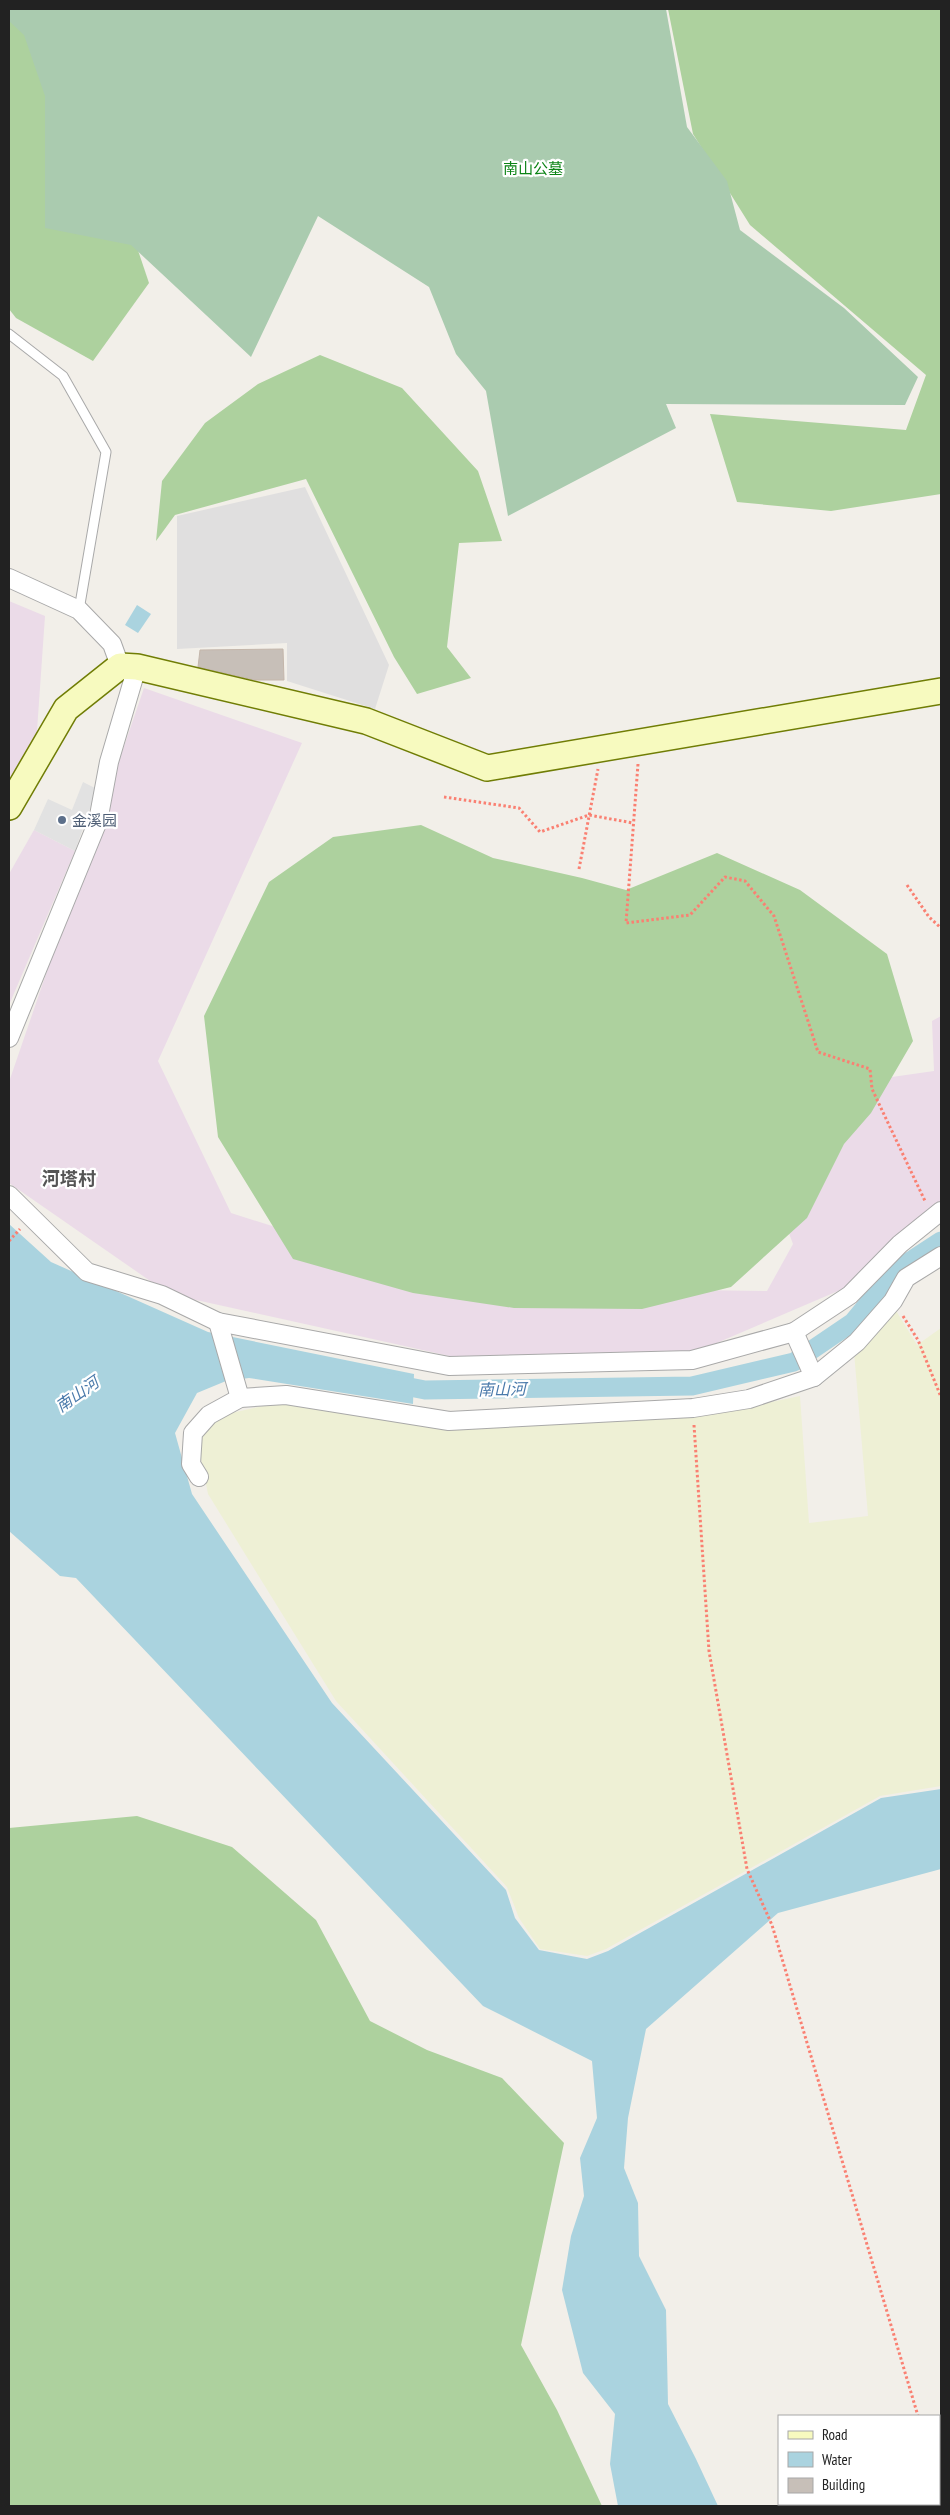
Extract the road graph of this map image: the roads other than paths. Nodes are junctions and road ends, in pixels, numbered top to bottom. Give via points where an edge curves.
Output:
1 (9, 334) edge
2 (9, 578) edge
3 (79, 610) junction
4 (128, 667) junction
5 (941, 691) edge
6 (9, 807) edge
7 (9, 1038) edge
8 (9, 1195) edge
9 (937, 1214) edge
10 (941, 1256) edge
11 (218, 1322) junction
12 (794, 1332) junction
13 (814, 1377) junction
14 (240, 1398) junction
15 (199, 1477) dead end

1 - 3 lane via 63,376 106,452
2 - 3 street
3 - 4 street via 112,644
4 - 5 street via 366,721 487,768
4 - 6 street via 66,709
4 - 7 street via 98,820
8 - 11 street via 87,1272 162,1295
9 - 12 street via 900,1244 850,1295
10 - 13 street via 906,1278 893,1301 857,1342
11 - 12 street via 449,1366 692,1360
11 - 14 street
12 - 13 street
13 - 14 street via 749,1399 693,1408 449,1421 286,1396
14 - 15 street via 208,1415 193,1433 191,1464

